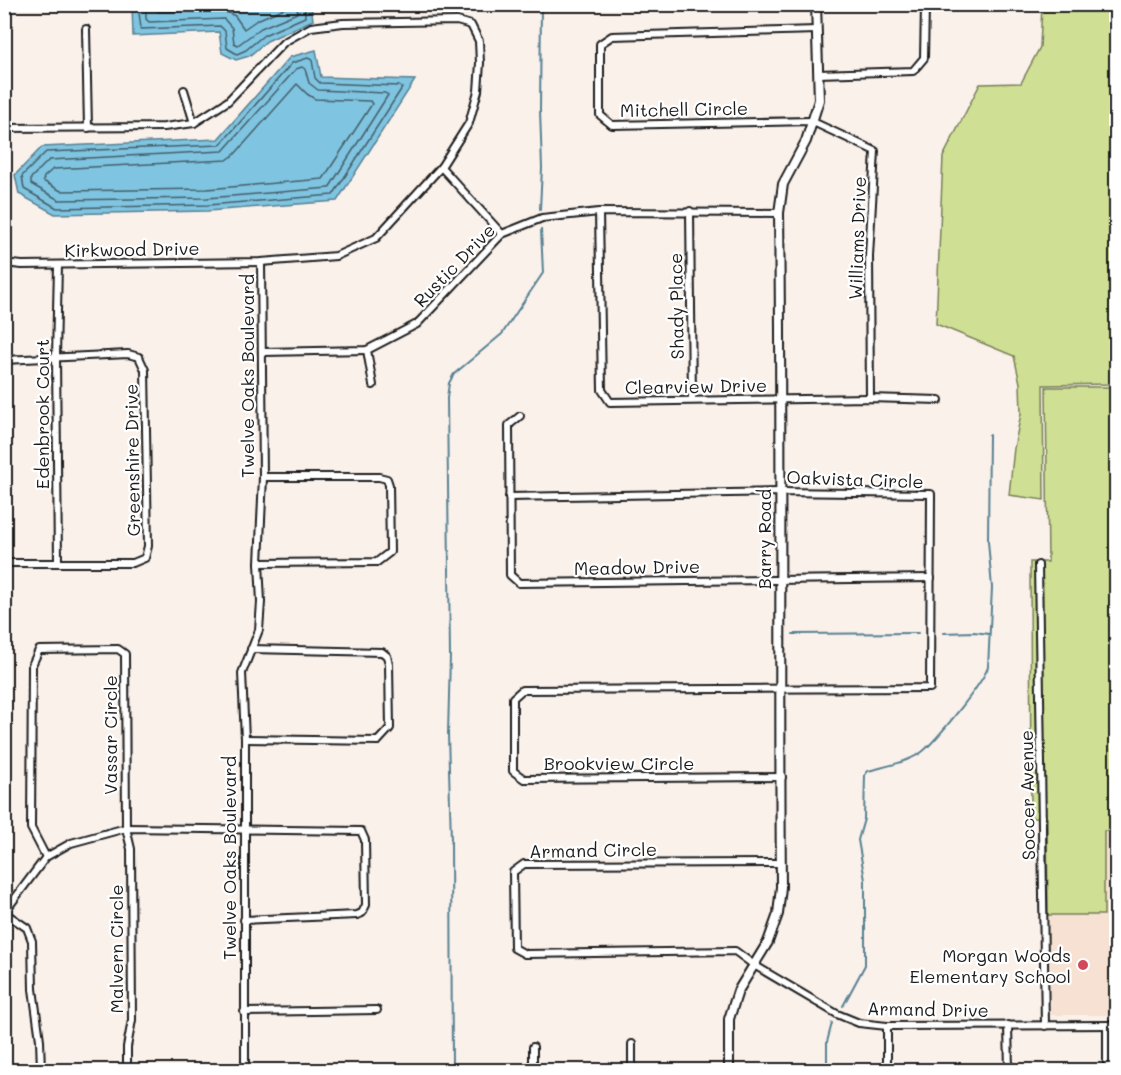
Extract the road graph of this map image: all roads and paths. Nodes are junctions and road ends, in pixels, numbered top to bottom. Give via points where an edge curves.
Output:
1 (816, 4) edge
2 (931, 4) edge
3 (86, 29) dead end
4 (817, 30) junction
5 (818, 74) junction
6 (184, 90) dead end
7 (811, 121) junction
8 (194, 123) junction
9 (4, 128) edge
10 (88, 128) junction
11 (441, 167) junction
12 (690, 211) junction
13 (599, 212) junction
14 (778, 213) junction
15 (502, 234) junction
16 (261, 262) junction
17 (4, 263) edge
18 (58, 265) junction
19 (367, 351) junction
20 (263, 352) junction
21 (56, 357) junction
22 (4, 360) edge
23 (373, 385) dead end
24 (870, 398) junction
25 (939, 399) dead end
26 (692, 400) junction
27 (782, 400) junction
28 (520, 416) dead end
29 (263, 477) junction
30 (779, 492) junction
31 (509, 497) junction
32 (58, 562) junction
33 (4, 563) edge
34 (259, 563) junction
35 (1038, 565) dead end
36 (931, 578) junction
37 (779, 580) junction
38 (251, 649) junction
39 (780, 688) junction
40 (245, 739) junction
41 (782, 777) junction
42 (126, 828) junction
43 (245, 829) junction
44 (46, 857) junction
45 (781, 863) junction
46 (5, 913) edge
47 (244, 920) junction
48 (754, 965) junction
49 (377, 1010) dead end
50 (244, 1012) junction
51 (1008, 1025) junction
52 (1107, 1025) junction
53 (1116, 1025) edge
54 (886, 1026) junction
55 (1045, 1026) junction
56 (632, 1044) dead end
57 (533, 1047) dead end
58 (40, 1071) edge
59 (127, 1071) edge
60 (245, 1071) edge
61 (533, 1071) edge
62 (632, 1071) edge
63 (729, 1071) edge
64 (887, 1071) edge
65 (1010, 1071) edge
66 (1107, 1071) edge

1 - 4 street, Barry Road
2 - 5 street via 925,7 924,58 913,71
3 - 10 street
4 - 5 street, Barry Road
4 - 7 street, Mitchell Circle via 612,36 600,44 600,115 612,125
5 - 7 street, Barry Road via 819,100
6 - 8 street
7 - 14 street, Barry Road via 806,141 783,184
7 - 24 street, Williams Drive via 875,151 869,256
8 - 10 street, Twelve Oaks Boulevard
8 - 11 street, Twelve Oaks Boulevard via 228,101 284,42 311,27 457,21 471,25 479,41 478,91 469,123
9 - 10 street, Twelve Oaks Boulevard
11 - 15 street
11 - 16 street, Twelve Oaks Boulevard via 376,238 336,256
12 - 13 street, Rustic Drive
12 - 14 street, Rustic Drive
12 - 26 street, Shady Place
13 - 15 street, Rustic Drive via 542,218
13 - 26 street, Clearview Drive via 602,390 610,402
14 - 27 street, Barry Road
15 - 19 street, Rustic Drive via 417,324
16 - 18 street, Kirkwood Drive
16 - 20 street, Twelve Oaks Boulevard
17 - 18 street, Kirkwood Drive
18 - 21 street, Edenbrook Court
19 - 20 street, Rustic Drive
19 - 23 street
20 - 29 street, Twelve Oaks Boulevard
21 - 22 street, Greenshire Drive
21 - 32 street, Edenbrook Court
21 - 32 street, Greenshire Drive via 140,357 145,370 148,546 145,558 133,562
24 - 25 street, Clearview Drive
24 - 27 street, Clearview Drive
26 - 27 street, Clearview Drive
27 - 30 street, Barry Road
28 - 31 street, Meadow Drive via 509,425
29 - 34 street, Twelve Oaks Boulevard
29 - 34 street via 387,479 390,552 377,562
30 - 31 street, Oakvista Circle
30 - 36 street, Oakvista Circle via 931,494
30 - 37 street, Barry Road
31 - 37 street, Meadow Drive via 510,574 519,583
32 - 33 street, Greenshire Drive
34 - 38 street, Twelve Oaks Boulevard via 259,630
35 - 55 street, Soccer Avenue
36 - 37 street, Meadow Drive
36 - 39 street, Oakvista Circle via 930,688
37 - 39 street, Barry Road
38 - 40 street, Twelve Oaks Boulevard via 242,673
38 - 40 street via 382,652 389,664 390,728 378,741
39 - 41 street, Barry Road
39 - 41 street, Brookview Circle via 522,690 513,698 513,771 524,779
40 - 43 street, Twelve Oaks Boulevard
41 - 45 street, Barry Road
42 - 43 street
42 - 44 street via 70,843
42 - 44 street, Vassar Circle via 125,654 118,649 39,650 32,665 31,828
42 - 59 street, Malvern Circle via 130,849 132,1008
43 - 47 street, Twelve Oaks Boulevard
43 - 47 street via 361,831 365,840 366,905 357,915
44 - 46 street
45 - 48 street, Barry Road via 778,914
45 - 48 street, Armand Circle via 524,864 513,872 514,948 525,954 735,951
46 - 58 street via 27,928 32,941
47 - 50 street, Twelve Oaks Boulevard
48 - 54 street, Armand Drive via 837,1014 859,1023
48 - 63 street, Barry Road via 738,991 729,1019
49 - 50 street
50 - 60 street, Twelve Oaks Boulevard
51 - 54 street, Armand Drive
51 - 55 street, Armand Drive
51 - 65 street
52 - 53 street, Armand Drive
52 - 55 street, Armand Drive
52 - 66 street
54 - 64 street
56 - 62 street
57 - 61 street

